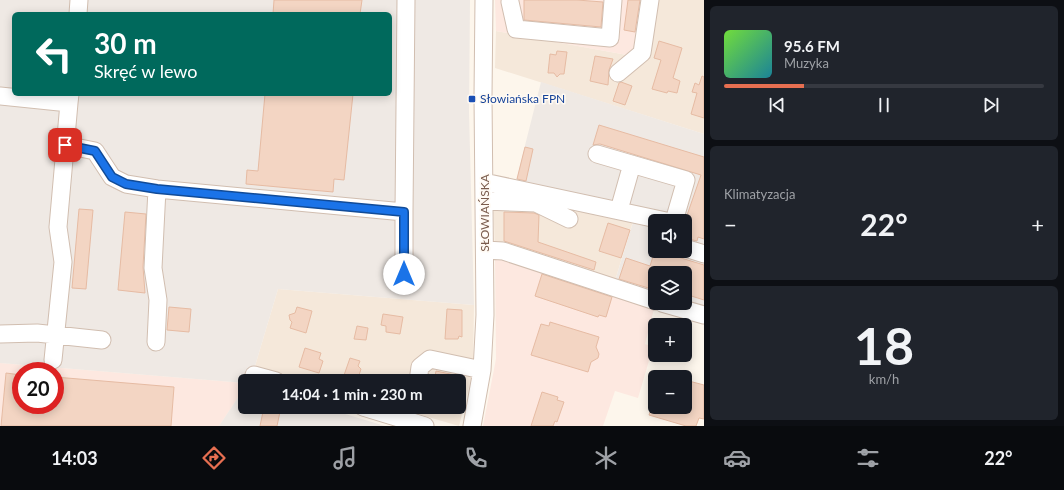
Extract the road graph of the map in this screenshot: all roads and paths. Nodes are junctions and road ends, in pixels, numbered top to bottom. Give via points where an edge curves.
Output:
1 (79, 0) edge
2 (406, 0) edge
3 (484, 0) edge
4 (613, 0) edge
5 (650, 0) edge
6 (510, 1) edge
7 (78, 12) edge
8 (618, 73) dead end
9 (0, 96) edge
10 (70, 98) edge
11 (65, 145) junction
12 (596, 154) dead end
13 (632, 164) junction
14 (484, 182) junction
15 (157, 189) junction
16 (484, 201) junction
17 (619, 210) junction
18 (404, 212) junction
19 (676, 214) edge
20 (648, 217) edge
21 (568, 219) dead end
22 (485, 250) junction
23 (692, 250) edge
24 (704, 254) edge
25 (404, 274) dead end
26 (648, 299) edge
27 (686, 310) edge
28 (704, 315) edge
29 (0, 334) edge
30 (55, 335) junction
31 (102, 340) dead end
32 (156, 342) dead end
33 (53, 360) dead end
34 (482, 370) junction
35 (419, 374) edge
36 (386, 414) edge
37 (425, 426) edge
38 (472, 426) edge

1 - 7 street
2 - 18 street
3 - 6 street
3 - 14 street, SŁOWIAŃSKA
4 - 6 street via 610,38 516,29
5 - 8 street via 642,53
9 - 10 street
10 - 11 street
11 - 15 street via 95,151 112,177 126,184
11 - 30 street via 58,227 63,262
12 - 13 street
13 - 17 street
13 - 19 street via 686,180
14 - 16 street, SŁOWIAŃSKA
14 - 17 street
15 - 18 street
15 - 32 street via 153,268 158,300
16 - 21 street via 536,203
16 - 22 street, SŁOWIAŃSKA
17 - 20 street
18 - 25 street
22 - 26 street via 503,251
22 - 34 street, SŁOWIAŃSKA
23 - 24 street
27 - 28 street
29 - 30 street
30 - 31 street
30 - 33 street
34 - 35 street via 430,359 420,366
34 - 38 street, SŁOWIAŃSKA
36 - 37 street

